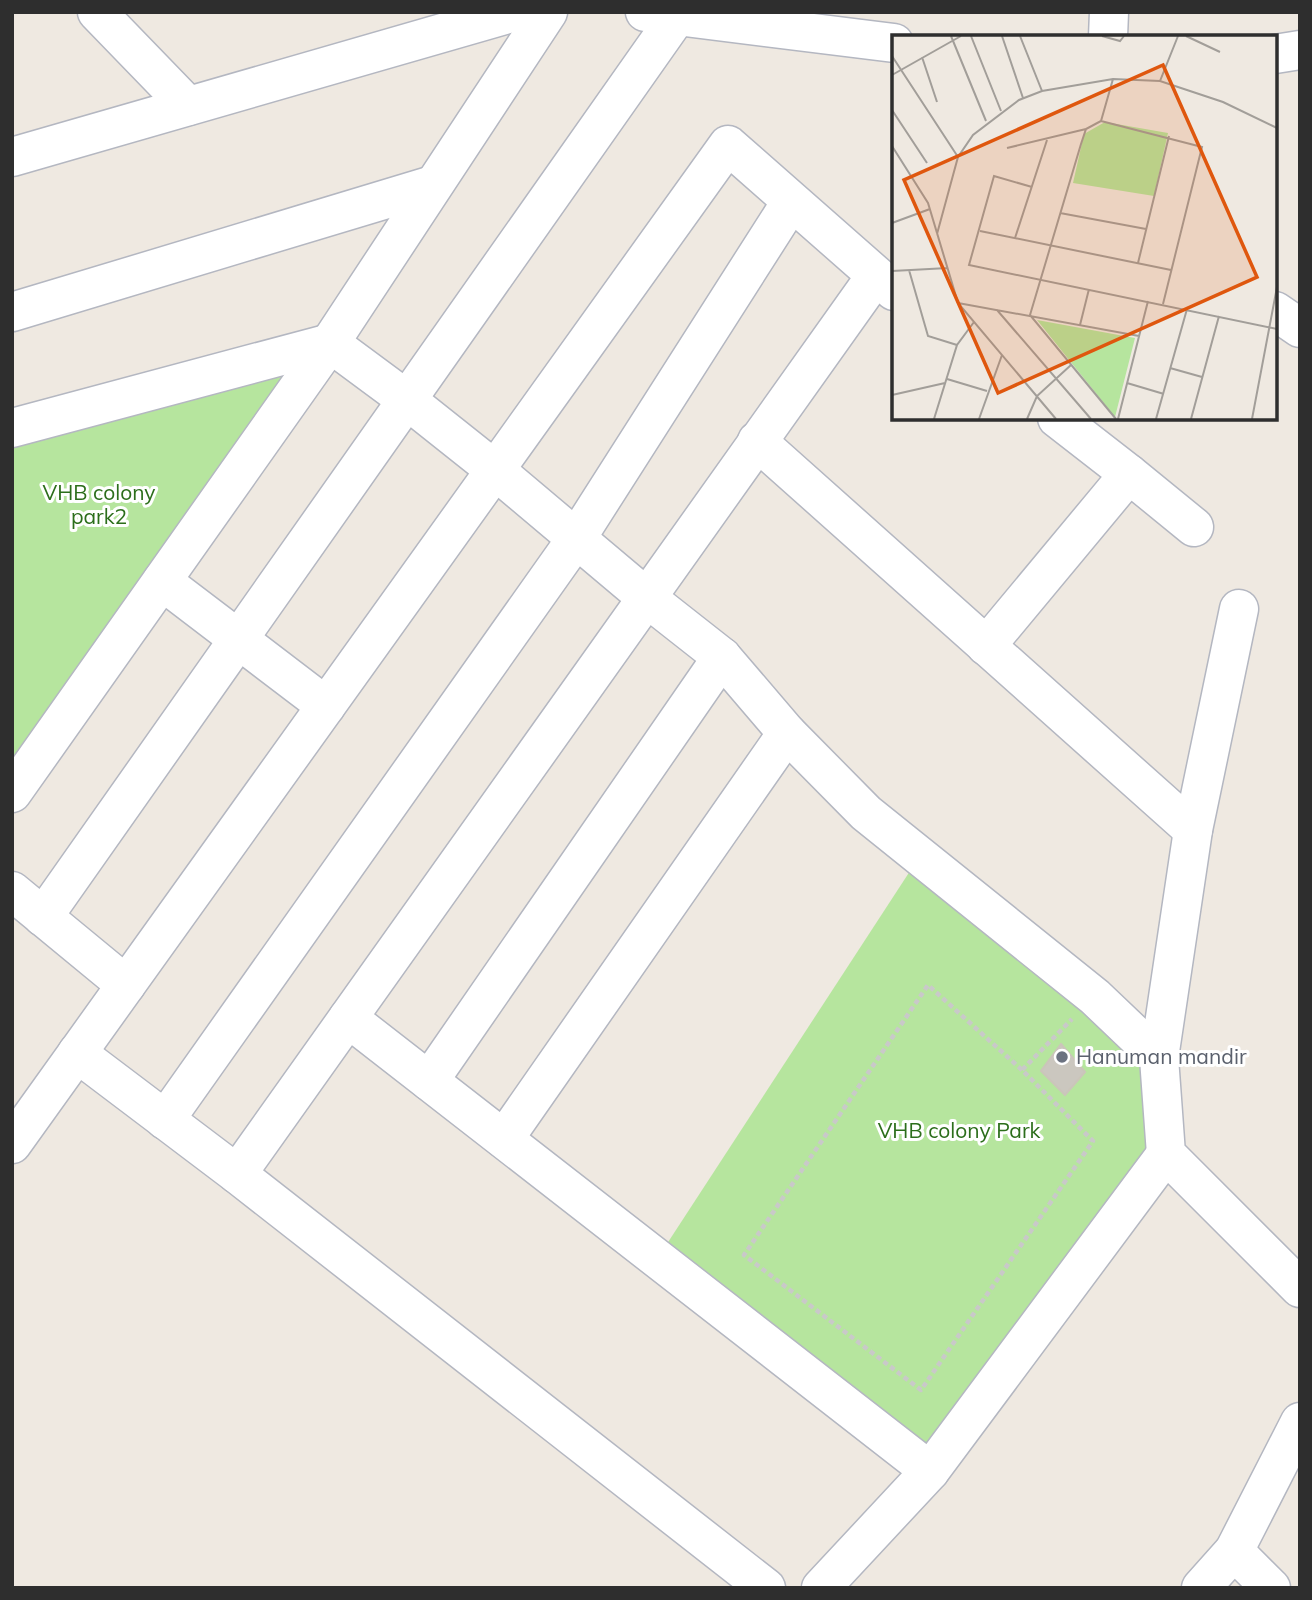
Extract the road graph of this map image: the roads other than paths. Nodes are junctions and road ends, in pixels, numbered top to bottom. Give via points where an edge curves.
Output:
1 (97, 12) edge
2 (515, 12) edge
3 (548, 12) edge
4 (1109, 12) edge
5 (661, 14) edge
6 (764, 19) edge
7 (414, 25) edge
8 (1108, 35) edge
9 (892, 43) edge
10 (1300, 50) edge
11 (1277, 54) edge
12 (188, 106) junction
13 (12, 156) edge
14 (433, 185) junction
15 (791, 202) junction
16 (884, 284) edge
17 (12, 312) edge
18 (1277, 313) edge
19 (1300, 328) edge
20 (330, 343) junction
21 (407, 400) junction
22 (1060, 420) edge
23 (12, 428) edge
24 (757, 441) junction
25 (495, 470) junction
26 (1129, 474) junction
27 (1194, 527) dead end
28 (576, 539) junction
29 (162, 581) junction
30 (646, 598) junction
31 (1239, 609) dead end
32 (238, 640) junction
33 (986, 646) junction
34 (722, 657) junction
35 (326, 706) junction
36 (787, 733) junction
37 (12, 793) edge
38 (1193, 830) junction
39 (12, 891) edge
40 (43, 917) junction
41 (126, 985) junction
42 (348, 1018) junction
43 (77, 1053) junction
44 (1159, 1058) junction
45 (429, 1081) junction
46 (165, 1120) junction
47 (504, 1139) junction
48 (12, 1144) edge
49 (1166, 1154) junction
50 (237, 1174) junction
51 (1300, 1288) edge
52 (1300, 1422) edge
53 (930, 1471) junction
54 (1234, 1551) junction
55 (766, 1588) edge
56 (821, 1588) edge
57 (1201, 1588) edge
58 (1270, 1588) edge

1 - 12 street
2 - 7 street
3 - 14 street
4 - 8 street
5 - 6 street
5 - 21 street
6 - 9 street
7 - 12 street
10 - 11 street
12 - 13 street
14 - 17 street
14 - 20 street
15 - 16 street
15 - 25 street via 728,145
15 - 28 street
16 - 24 street
18 - 19 street
20 - 21 street
20 - 23 street
20 - 29 street
21 - 25 street
21 - 32 street
22 - 26 street
24 - 30 street
24 - 33 street
25 - 28 street
25 - 35 street
26 - 27 street
26 - 33 street
28 - 30 street
28 - 46 street
29 - 32 street
29 - 37 street
30 - 34 street
30 - 42 street
31 - 38 street
32 - 35 street
32 - 40 street
33 - 38 street
34 - 36 street
34 - 45 street
35 - 41 street
36 - 44 street via 866,813 1096,997
36 - 47 street
38 - 44 street
39 - 40 street
40 - 41 street
41 - 43 street
42 - 45 street
42 - 50 street
43 - 46 street
43 - 48 street
44 - 49 street
45 - 47 street
46 - 50 street
47 - 53 street
49 - 51 street
49 - 53 street
50 - 55 street
52 - 54 street
53 - 56 street
54 - 57 street
54 - 58 street

